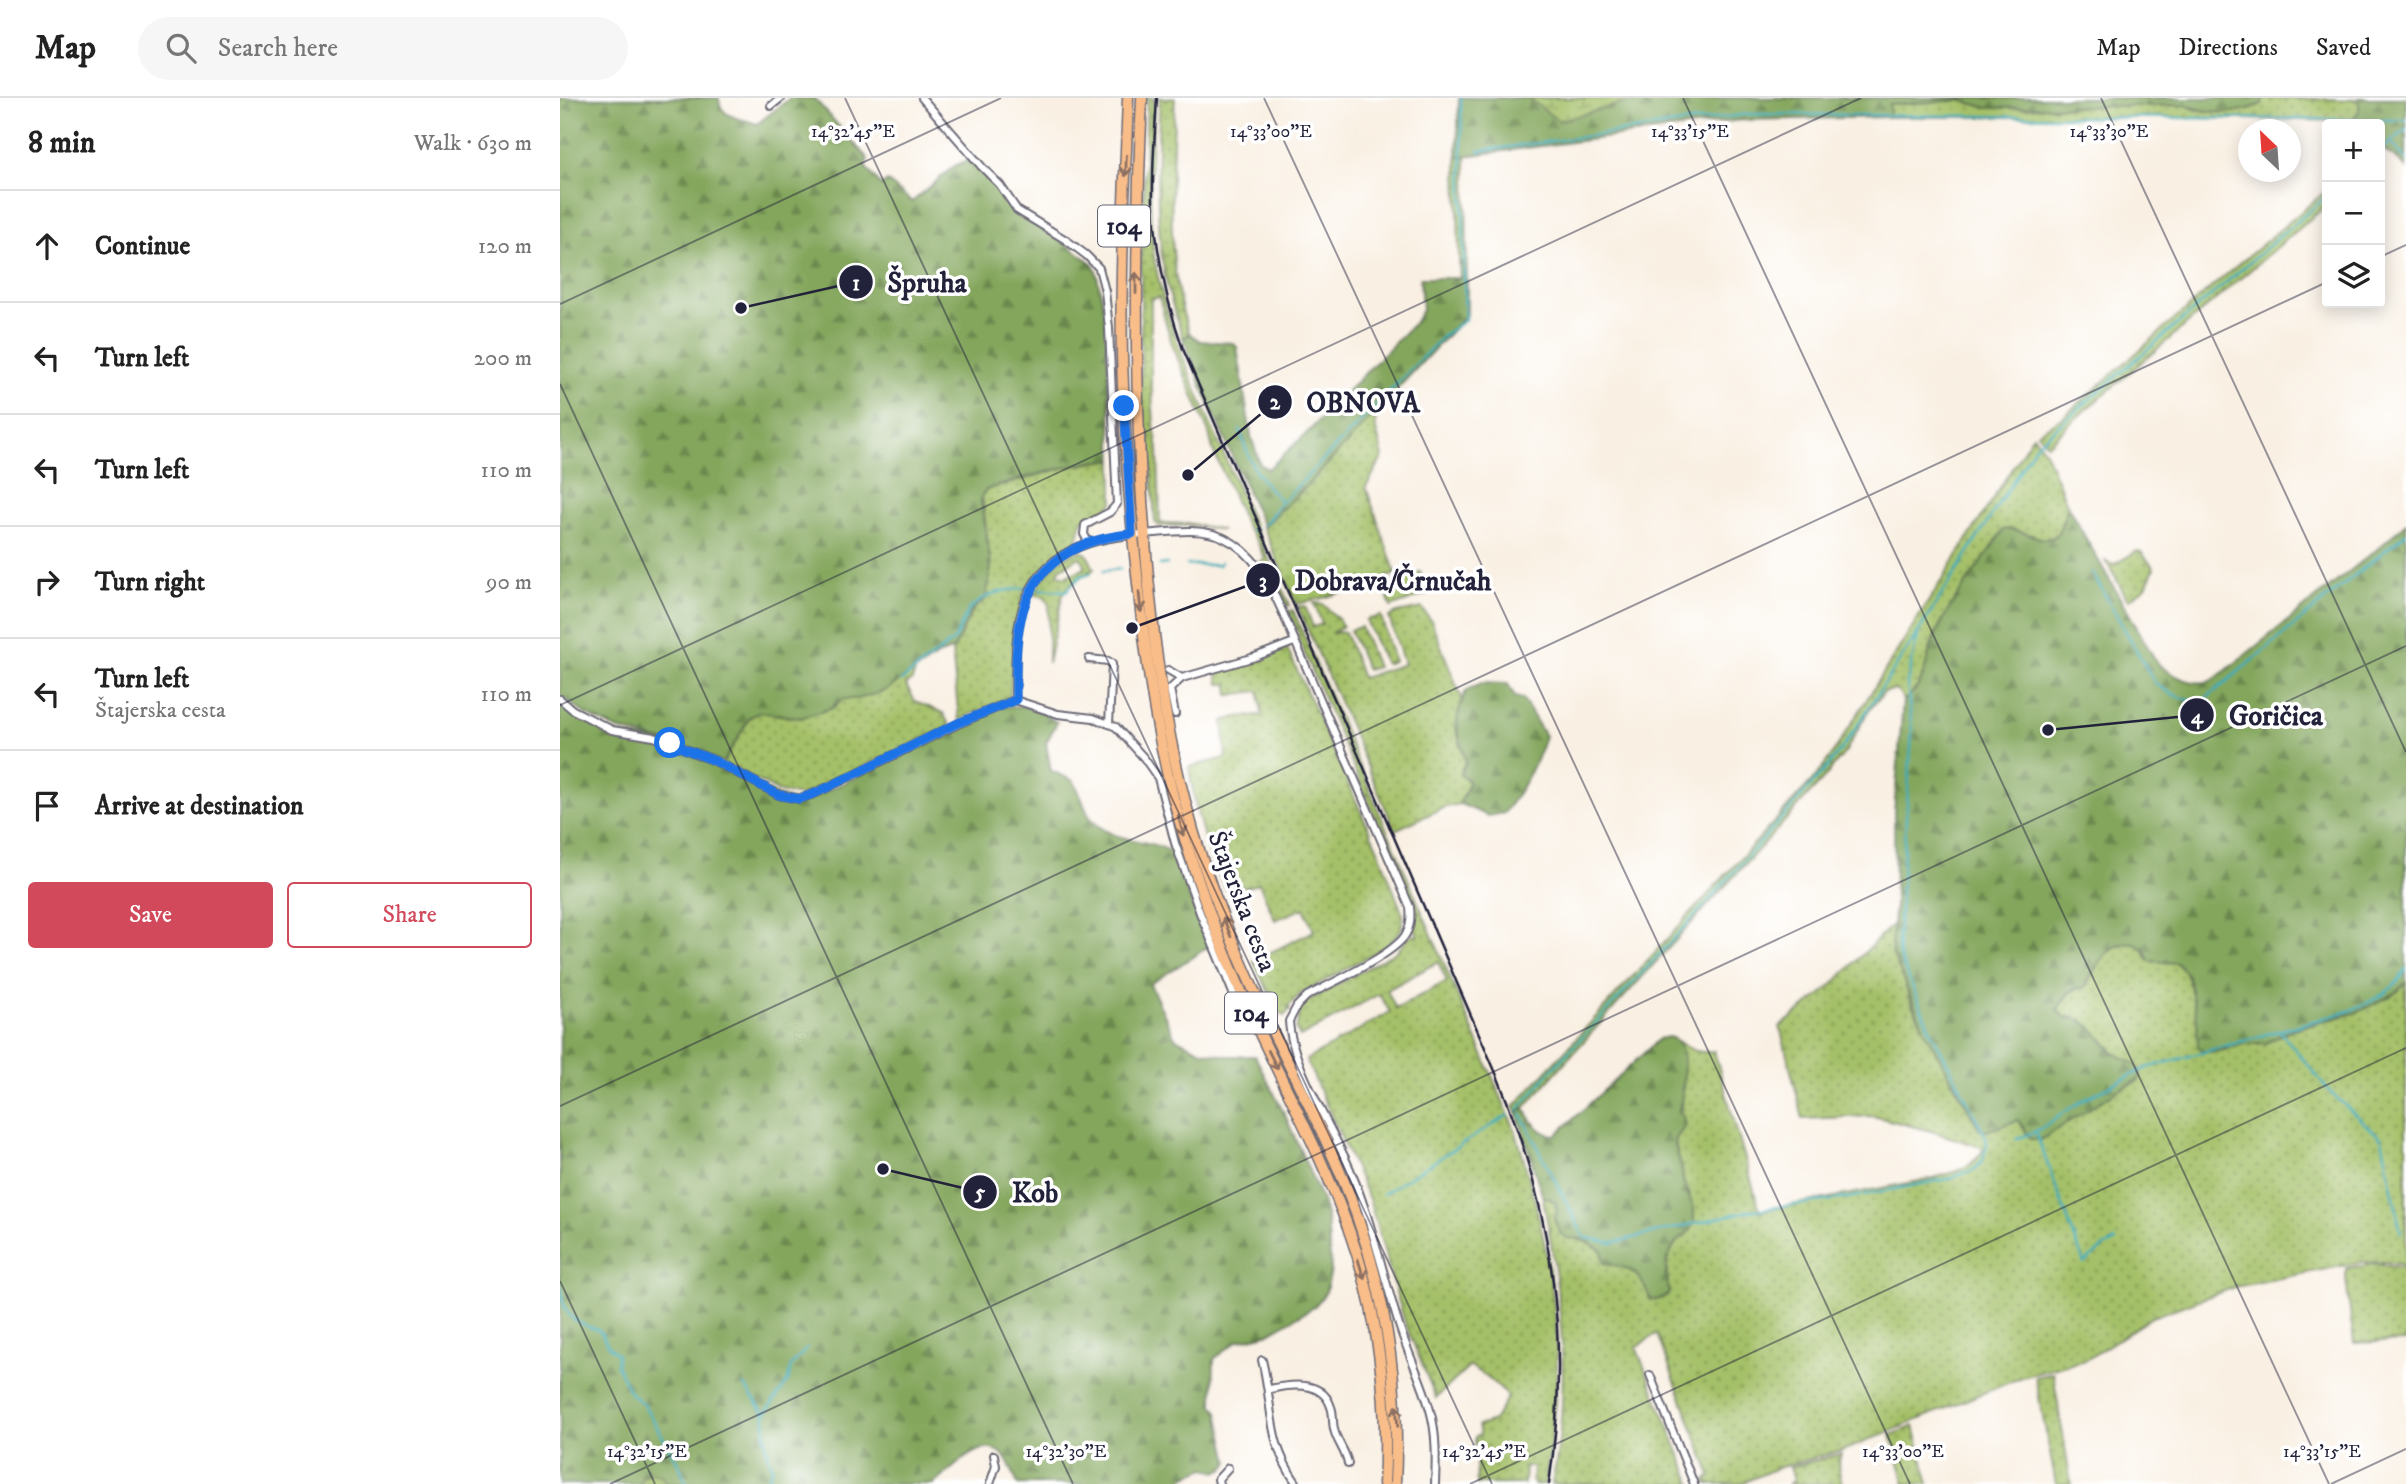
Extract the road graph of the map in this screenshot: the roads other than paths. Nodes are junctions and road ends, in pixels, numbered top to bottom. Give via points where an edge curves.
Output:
1 (780, 98) edge
2 (922, 98) edge
3 (1128, 98) edge
4 (1142, 98) edge
5 (771, 106) dead end
6 (1132, 534) junction
7 (1144, 534) junction
8 (1088, 542) junction
9 (1294, 642) junction
10 (1088, 659) dead end
11 (1182, 678) junction
12 (1170, 689) junction
13 (560, 699) edge
14 (1016, 700) junction
15 (1175, 714) dead end
16 (1109, 724) junction
17 (1245, 1022) dead end
18 (1262, 1360) dead end
19 (1650, 1376) dead end
20 (1269, 1389) junction
21 (994, 1455) dead end
22 (1348, 1464) dead end
23 (1228, 1468) dead end
24 (990, 1484) edge
25 (1219, 1484) edge
26 (1297, 1484) edge
27 (1384, 1484) edge
28 (1395, 1484) edge
29 (1435, 1484) edge
30 (1694, 1484) edge

1 - 5 street
2 - 8 street via 1017,209 1099,268 1109,328 1117,504 1085,525
3 -> 6 main road, Štajerska cesta / 104 via 1122,354
7 -> 4 main road, Štajerska cesta / 104 via 1136,352
6 - 7 street
6 - 8 street
6 -> 27 main road, Štajerska cesta / 104 via 1152,698 1188,849 1223,951 1329,1180 1364,1279 1381,1371 1387,1442
7 - 9 street via 1204,533 1233,544 1256,563 1269,582
28 -> 7 main road, Štajerska cesta / 104 via 1396,1409 1378,1288 1341,1175 1243,967 1186,807 1160,677
8 - 14 street via 1051,565 1026,600 1016,653
9 - 11 street
9 - 29 street via 1410,907 1407,933 1396,947 1307,996 1289,1021 1294,1050 1366,1212 1399,1326 1424,1388 1436,1447
10 - 16 street via 1112,664
11 - 12 street
11 - 12 street via 1168,670
12 - 15 street
13 - 14 street via 612,730 654,737 715,761 779,795 799,799
14 - 16 street
16 - 17 street via 1158,778 1179,855
18 - 20 street
19 - 30 street
20 - 22 street via 1302,1385 1323,1394 1331,1404 1334,1430
20 - 26 street via 1279,1452
21 - 24 street
23 - 25 street

